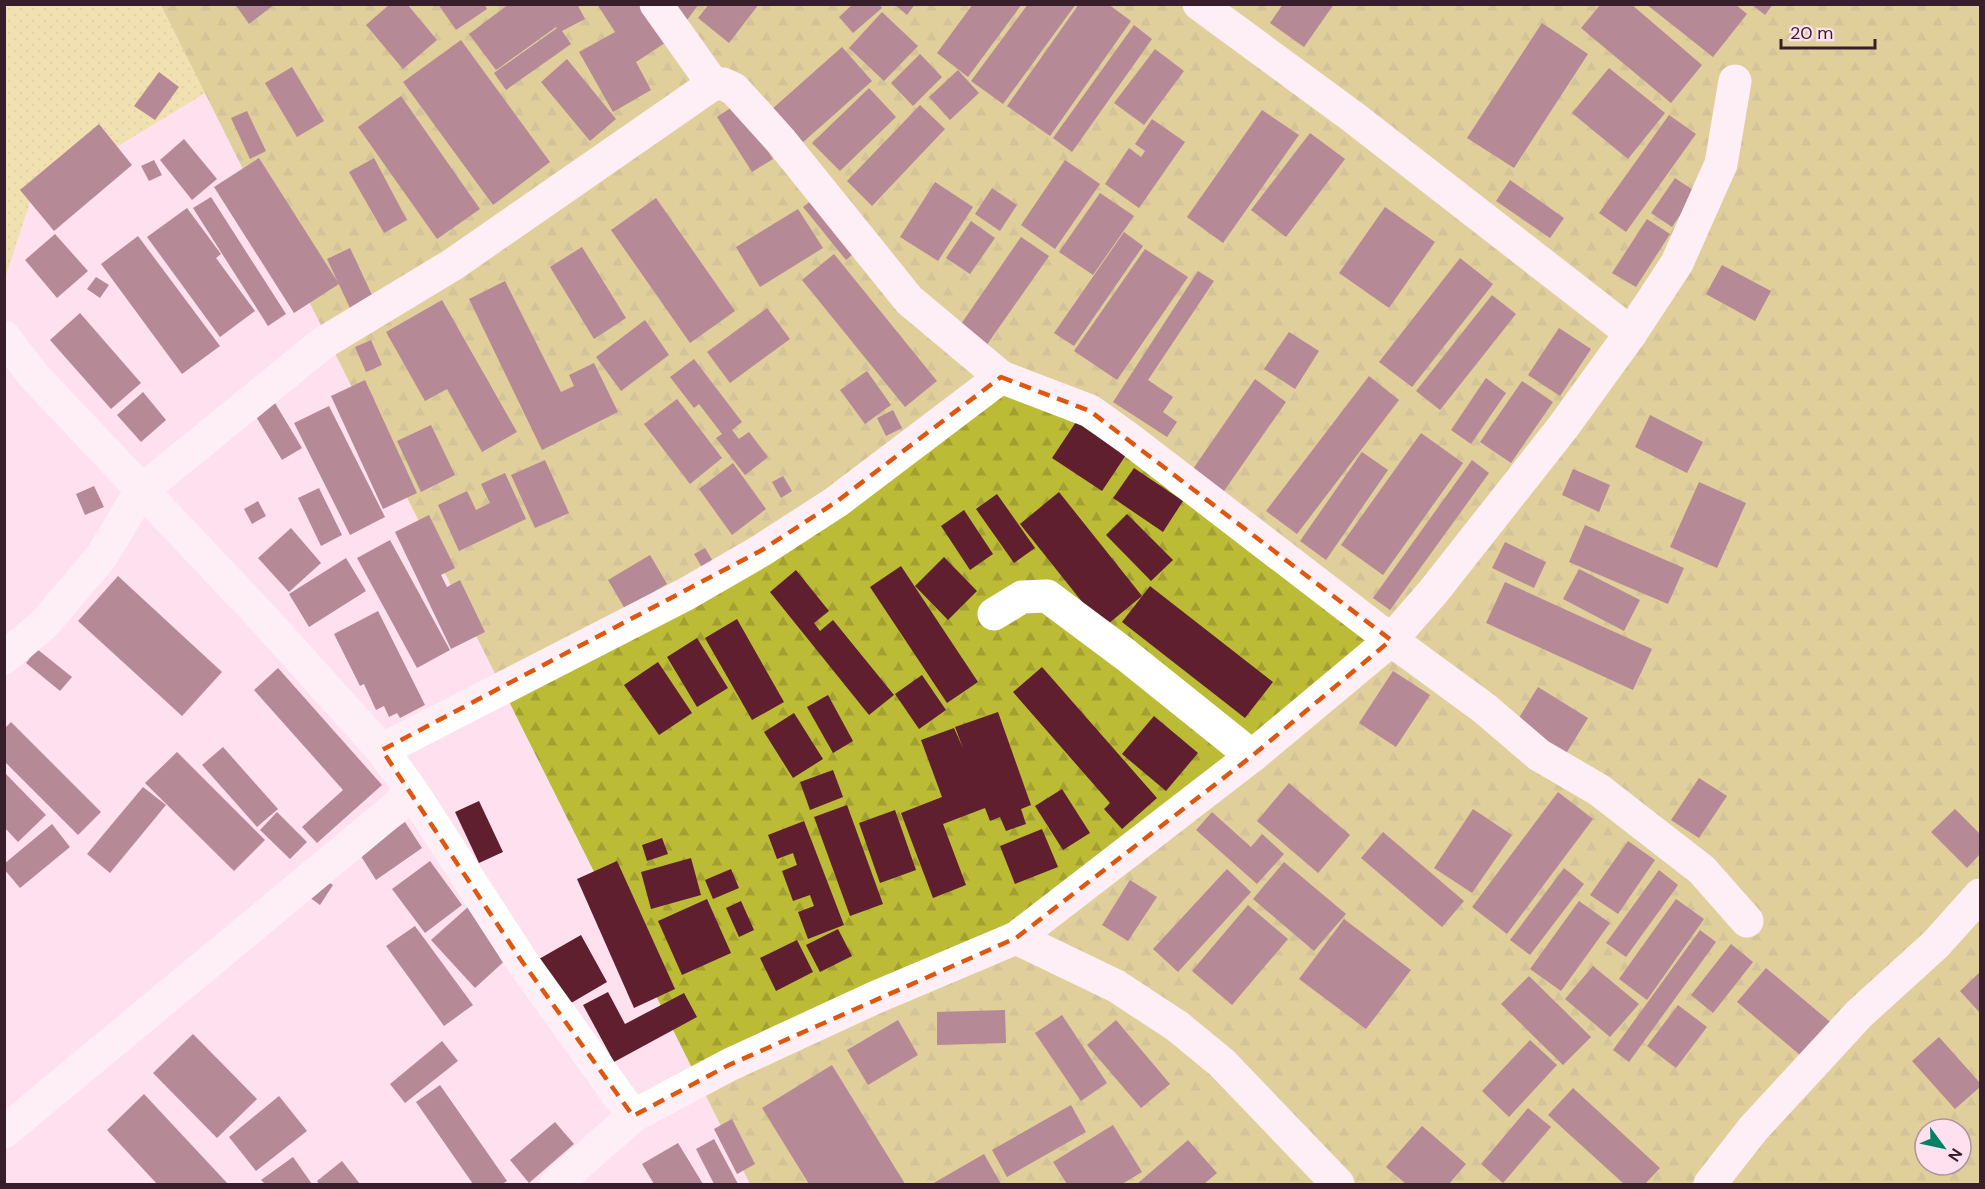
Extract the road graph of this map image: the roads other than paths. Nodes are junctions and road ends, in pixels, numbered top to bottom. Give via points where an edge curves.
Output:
1 (656, 4) edge
2 (1199, 4) edge
3 (1735, 81) dead end
4 (713, 84) junction
5 (1631, 333) junction
6 (4, 337) edge
7 (1001, 377) junction
8 (141, 491) junction
9 (994, 614) dead end
10 (1391, 640) junction
11 (4, 658) edge
12 (382, 750) junction
13 (1252, 756) junction
14 (413, 793) junction
15 (1980, 895) edge
16 (1747, 921) dead end
17 (1016, 938) junction
18 (633, 1116) junction
19 (4, 1132) edge
20 (1322, 1180) edge
21 (556, 1185) edge
22 (1710, 1185) edge

1 - 4 street
2 - 5 street via 1353,117
3 - 5 street via 1721,164 1677,263
4 - 7 street via 734,89 909,300
4 - 8 street via 452,265 323,343
5 - 10 street via 1563,428
6 - 8 street via 34,376
7 - 10 street via 1090,411
7 - 12 street via 836,502 762,550 686,594
8 - 11 street via 101,558 44,624
8 - 12 street via 262,616
9 - 13 street via 1022,597 1047,596
10 - 13 street
10 - 16 street via 1484,708 1539,755 1599,790 1702,870
12 - 14 street
13 - 17 street
14 - 18 street via 521,960
14 - 19 street
15 - 22 street via 1936,944 1859,1014 1753,1129
17 - 18 street via 801,1031
17 - 20 street via 1116,986 1178,1026 1221,1063
18 - 21 street

